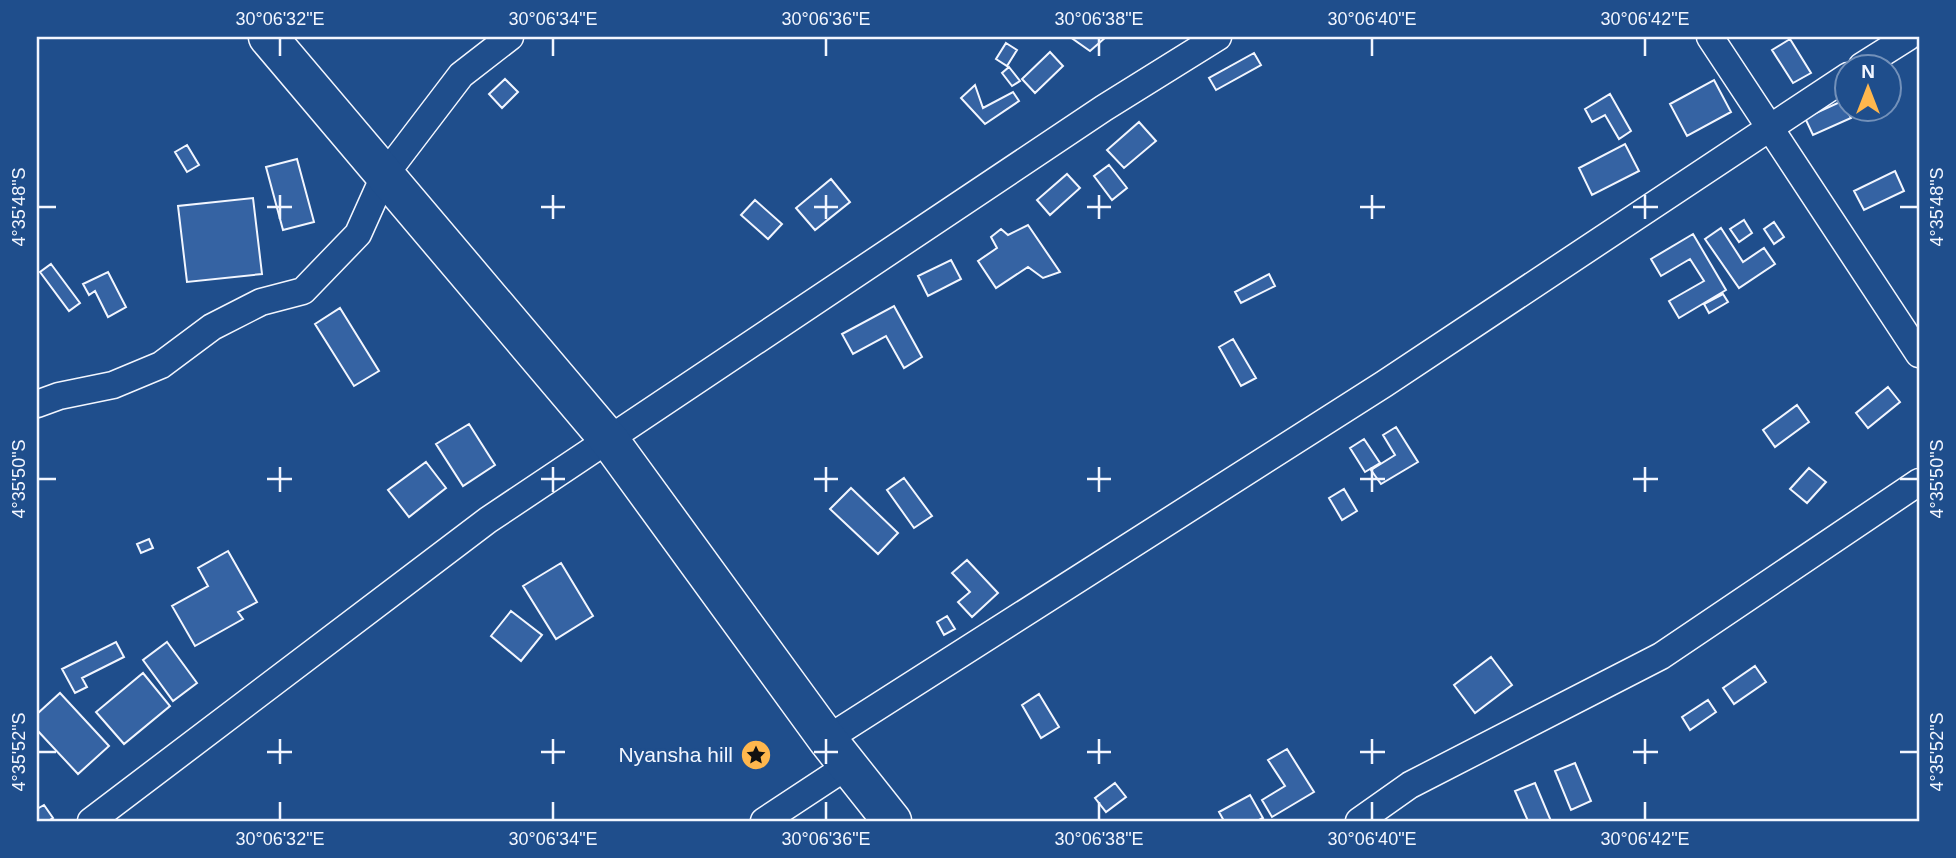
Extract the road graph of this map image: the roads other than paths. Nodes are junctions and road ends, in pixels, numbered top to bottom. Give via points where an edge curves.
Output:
1 (268, 37) edge
2 (510, 37) edge
3 (1218, 37) edge
4 (1710, 37) edge
5 (1908, 37) edge
6 (1884, 52) edge
7 (1834, 84) edge
8 (1770, 126) junction
9 (384, 176) junction
10 (1919, 354) edge
11 (37, 404) edge
12 (610, 441) junction
13 (1919, 482) edge
14 (838, 752) junction
15 (91, 821) edge
16 (764, 821) edge
17 (892, 821) edge
18 (1359, 821) edge

1 - 9 highway
2 - 9 street via 461,75
3 - 12 street via 1104,108
4 - 8 street
5 - 6 street
7 - 8 street
8 - 10 street
8 - 14 street
9 - 11 street via 358,234 303,291 261,302 212,327 161,365 113,385
9 - 12 highway
12 - 14 highway
12 - 15 street via 488,520
13 - 18 street via 1661,656 1410,785
14 - 16 street
14 - 17 highway

